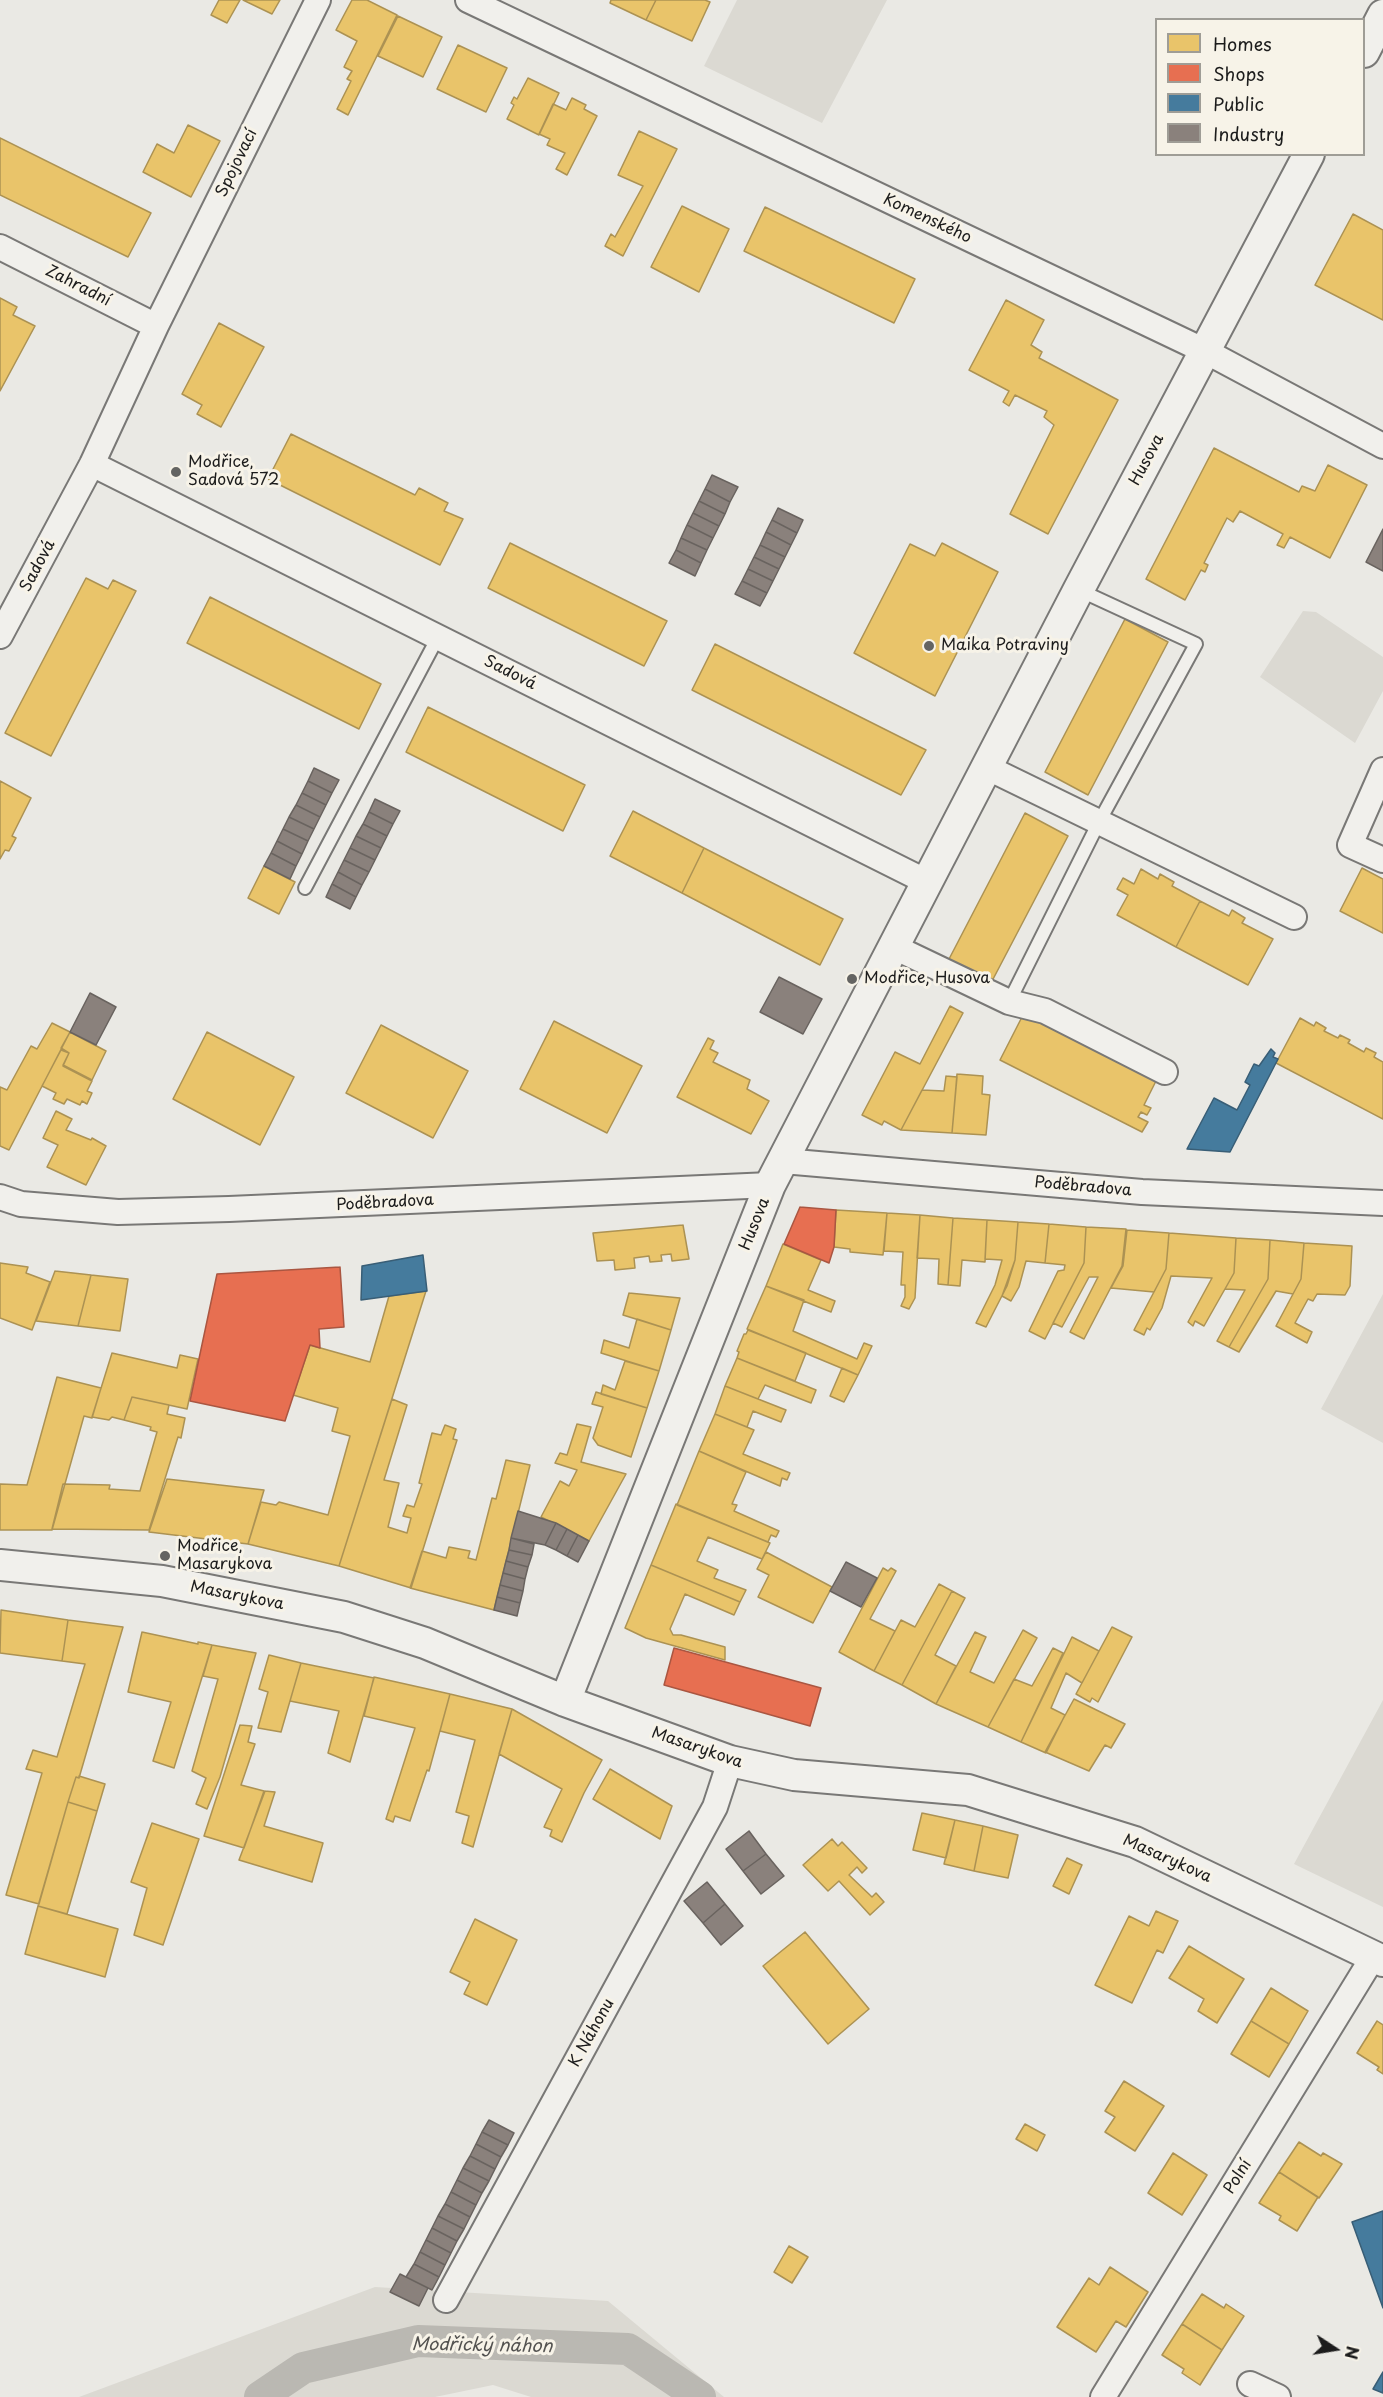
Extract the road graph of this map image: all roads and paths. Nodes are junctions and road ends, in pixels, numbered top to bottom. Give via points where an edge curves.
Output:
1 (318, 0) edge
2 (468, 0) edge
3 (1383, 15) edge
4 (1365, 50) edge
5 (1308, 156) edge
6 (0, 247) edge
7 (156, 326) junction
8 (1204, 351) junction
9 (1383, 446) edge
10 (92, 464) junction
11 (1079, 590) junction
12 (0, 636) edge
13 (438, 637) junction
14 (986, 767) junction
15 (1383, 770) edge
16 (1099, 822) junction
17 (1383, 860) edge
18 (927, 882) junction
19 (306, 888) dead end
20 (1294, 917) dead end
21 (894, 947) junction
22 (1009, 1002) junction
23 (1166, 1072) dead end
24 (777, 1173) junction
25 (0, 1197) edge
26 (1383, 1203) edge
27 (0, 1565) edge
28 (565, 1701) junction
29 (730, 1761) junction
30 (1378, 1959) edge
31 (446, 2300) dead end
32 (1250, 2384) dead end
33 (1103, 2397) edge
34 (1278, 2397) edge

1 - 7 street, Spojovací
2 - 8 street, Komenského
3 - 4 street
5 - 8 street, Husova
6 - 7 street, Zahradní
7 - 10 street, Sadová
8 - 9 street, Komenského
8 - 11 street, Husova
10 - 12 street, Sadová
10 - 13 street, Sadová
11 - 14 street, Husova
11 - 16 lane via 1196,644
13 - 18 street, Sadová
13 - 19 lane
14 - 16 street
14 - 18 street, Husova
15 - 17 street via 1350,845
16 - 20 street
16 - 22 lane
18 - 21 street, Husova
21 - 22 street
21 - 24 street, Husova
22 - 23 street via 1045,1011
24 - 25 street, Poděbradova via 118,1212 21,1204
24 - 26 street, Poděbradova
24 - 28 street, Husova
27 - 28 street, Masarykova via 162,1581 344,1617 425,1643
28 - 29 street, Masarykova
29 - 30 street, Masarykova via 794,1776 979,1793 1135,1842
29 - 31 street, K Náhonu via 715,1807
30 - 33 street, Polní
32 - 34 street

